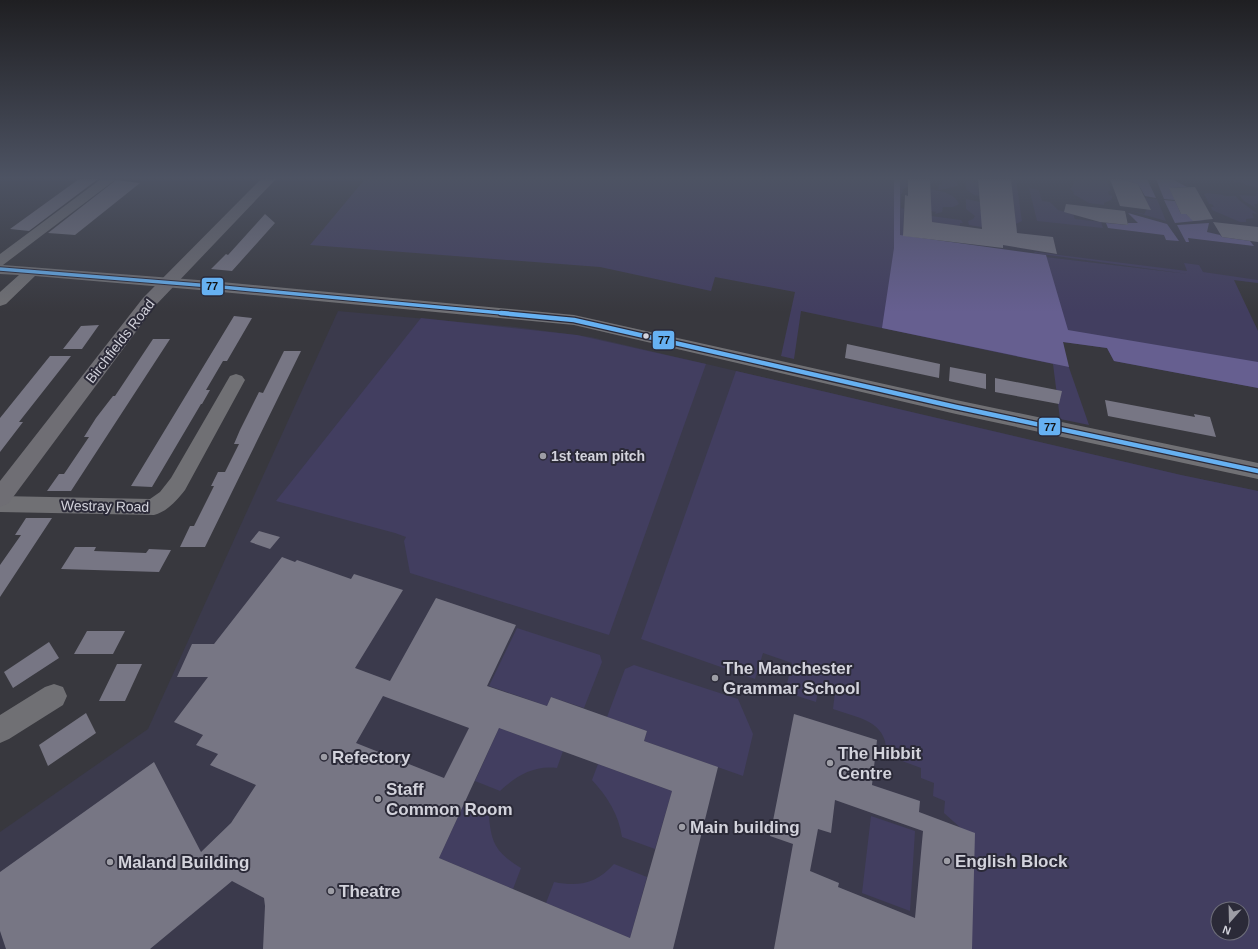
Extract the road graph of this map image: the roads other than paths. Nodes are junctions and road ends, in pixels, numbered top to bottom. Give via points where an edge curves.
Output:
1 (50, 223) edge
2 (226, 223) edge
3 (0, 261) edge
4 (0, 269) edge
5 (32, 271) junction
6 (167, 283) junction
7 (0, 301) edge
8 (236, 380) dead end
9 (1258, 471) edge
10 (0, 498) edge
11 (0, 504) edge
12 (54, 696) dead end
13 (0, 730) edge

1 - 3 street
2 - 6 highway, Birchfields Road
4 - 5 street
5 - 6 street
5 - 7 street
6 - 9 street via 574,320 956,407
6 - 10 highway, Birchfields Road via 141,312
8 - 11 street, Westray Road via 178,484 167,498 154,507
12 - 13 street

